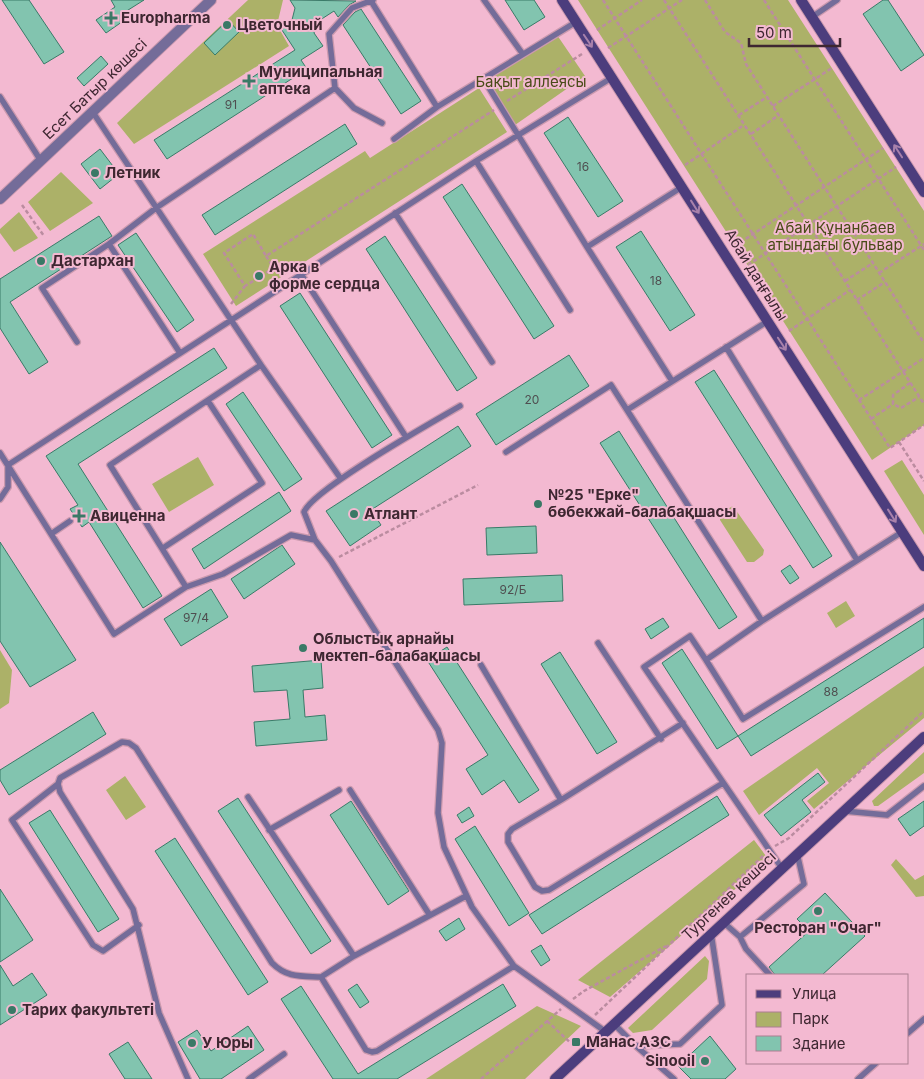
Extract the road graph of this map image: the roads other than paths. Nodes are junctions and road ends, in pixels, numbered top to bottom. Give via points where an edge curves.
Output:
1 (211, 0) edge
2 (484, 0) edge
3 (562, 0) edge
4 (801, 0) edge
5 (837, 0) edge
6 (372, 1) edge
7 (357, 3) edge
8 (812, 17) junction
9 (576, 22) junction
10 (522, 53) junction
11 (612, 77) junction
12 (483, 78) junction
13 (335, 88) junction
14 (0, 97) edge
15 (437, 107) junction
16 (92, 111) junction
17 (382, 123) dead end
18 (518, 135) junction
19 (394, 139) dead end
20 (41, 161) junction
21 (476, 161) junction
22 (682, 187) junction
23 (924, 192) edge
24 (0, 199) edge
25 (156, 208) junction
26 (395, 214) junction
27 (109, 244) junction
28 (587, 247) junction
29 (301, 274) junction
30 (570, 310) dead end
31 (231, 320) junction
32 (768, 321) junction
33 (77, 342) dead end
34 (726, 347) junction
35 (180, 353) junction
36 (492, 362) dead end
37 (261, 365) junction
38 (672, 380) junction
39 (208, 401) junction
40 (460, 406) dead end
41 (627, 410) junction
42 (406, 437) junction
43 (506, 452) dead end
44 (0, 453) edge
45 (8, 465) junction
46 (341, 479) junction
47 (0, 499) edge
48 (70, 522) dead end
49 (902, 532) junction
50 (51, 534) junction
51 (315, 540) junction
52 (163, 548) junction
53 (857, 560) junction
54 (924, 566) edge
55 (186, 587) junction
56 (924, 607) edge
57 (762, 621) junction
58 (598, 643) dead end
59 (706, 660) junction
60 (481, 665) dead end
61 (683, 723) junction
62 (924, 737) edge
63 (661, 739) junction
64 (723, 783) junction
65 (58, 784) junction
66 (924, 786) edge
67 (339, 790) dead end
68 (350, 790) dead end
69 (248, 797) dead end
70 (560, 800) junction
71 (843, 811) junction
72 (269, 830) junction
73 (797, 853) junction
74 (782, 868) junction
75 (466, 896) junction
76 (429, 914) junction
77 (723, 922) junction
78 (139, 924) junction
79 (711, 934) junction
80 (740, 938) junction
81 (354, 956) junction
82 (514, 966) junction
83 (769, 974) edge
84 (321, 977) junction
85 (924, 1019) edge
86 (614, 1024) junction
87 (606, 1032) junction
88 (909, 1033) edge
89 (636, 1046) junction
90 (284, 1054) dead end
91 (875, 1064) edge
92 (188, 1079) edge
93 (249, 1079) edge
94 (555, 1079) edge
95 (674, 1079) edge
96 (858, 1079) edge

1 - 16 street, Есет Батыр көшесі
2 - 10 lane
3 - 9 main road, Абай даңғылы
4 - 8 main road
5 - 8 lane
6 - 7 lane
6 - 15 lane
7 - 13 lane via 329,34
23 -> 8 main road
9 - 10 lane
9 -> 11 main road, Абай даңғылы
10 - 12 lane
11 - 18 lane
11 - 22 main road, Абай даңғылы
12 - 15 lane
12 - 18 lane
13 - 17 lane via 354,108
13 - 25 lane
14 - 20 lane
15 - 19 lane
16 - 20 street, Есет Батыр көшесі
16 - 25 lane
18 - 21 lane
18 - 28 lane
20 - 24 street, Есет Батыр көшесі
21 - 26 lane
21 - 30 lane
22 - 28 lane
22 -> 32 main road, Абай даңғылы
25 - 27 lane
25 - 31 lane
26 - 29 lane
26 - 36 lane
27 - 33 lane via 42,288
27 - 35 lane
28 - 38 lane
29 - 31 lane
29 - 42 lane
31 - 35 lane
31 - 37 lane
32 - 34 lane
32 -> 49 main road, Абай даңғылы
34 - 38 lane
34 - 53 lane
35 - 45 lane
37 - 39 lane
37 - 46 lane
38 - 41 lane
39 - 52 lane via 110,465
39 - 52 lane via 262,483
40 - 42 lane
41 - 43 lane via 611,385
41 - 57 lane
42 - 46 lane
44 - 45 lane
45 - 47 lane via 8,486
45 - 50 lane
46 - 51 lane via 307,505 304,512
48 - 50 lane
49 - 53 lane
49 - 54 main road, Абай даңғылы
50 - 55 lane via 114,634
51 - 55 lane via 291,535 223,574
51 - 75 lane via 438,730 442,743 438,813 444,847
52 - 55 lane
53 - 57 lane
56 - 59 lane via 743,718
57 - 59 lane
58 - 63 lane
59 - 61 lane via 690,636 644,667
60 - 70 lane
61 - 63 lane
61 - 64 lane
62 - 71 main road, Тургенев көшесі
63 - 70 lane
64 - 70 lane via 549,890 542,891 535,887 508,842 508,834
64 - 74 lane
65 - 78 lane
65 - 78 lane via 12,820 93,945 103,951
65 - 84 lane via 60,778 122,742 136,748 272,963 281,972 292,976
66 - 71 lane via 887,815
67 - 72 lane
68 - 76 lane
69 - 72 lane
71 - 73 main road, Тургенев көшесі
72 - 81 lane
73 - 74 main road, Тургенев көшесі
73 - 80 lane via 804,884
74 - 77 main road, Тургенев көшесі
75 - 76 lane
75 - 82 lane
76 - 81 lane
77 - 79 main road, Тургенев көшесі
77 - 80 lane
78 - 92 lane via 159,1013
79 - 86 main road, Тургенев көшесі
79 - 89 lane via 722,1005 680,1044
80 - 83 lane
81 - 84 lane
82 - 84 lane via 372,1052 366,1050
82 - 87 lane
85 - 88 lane
86 - 87 main road, Тургенев көшесі
86 - 89 lane
87 - 94 main road, Тургенев көшесі
89 - 95 lane
90 - 93 lane
91 - 96 lane

